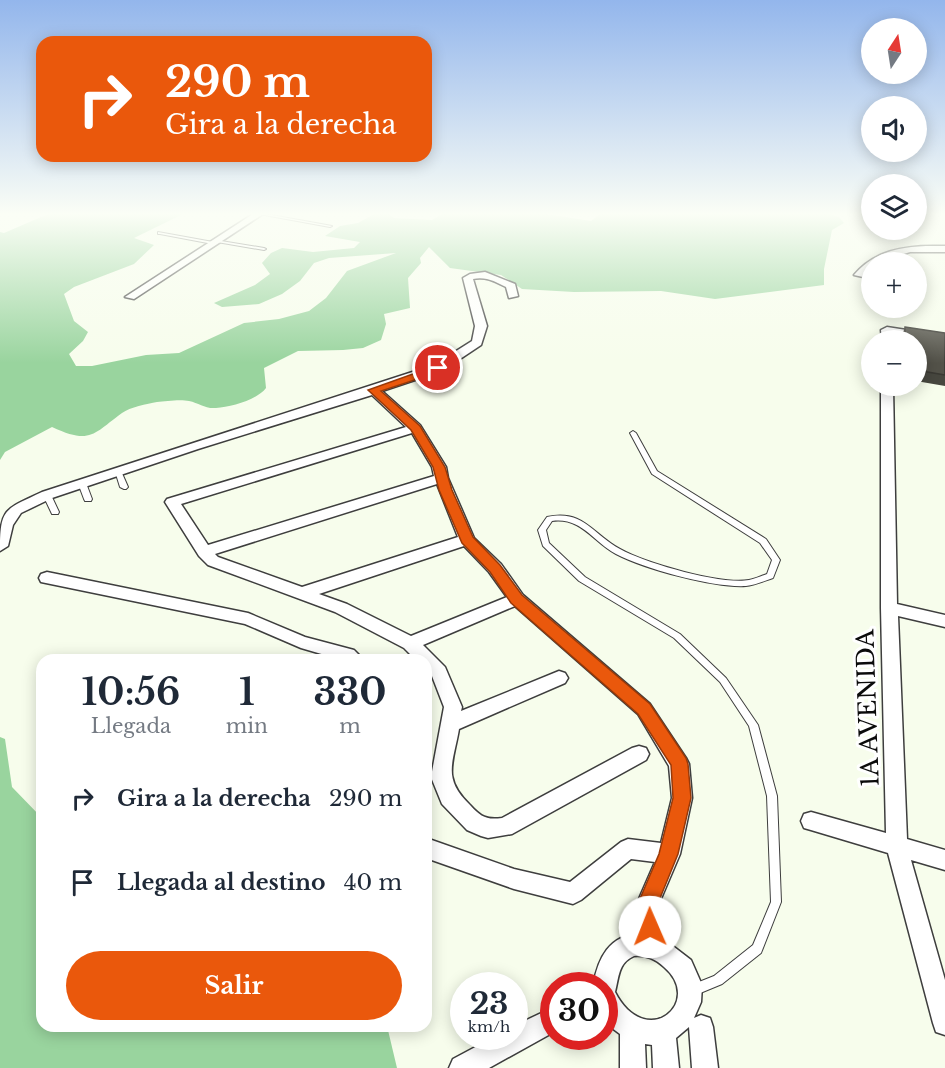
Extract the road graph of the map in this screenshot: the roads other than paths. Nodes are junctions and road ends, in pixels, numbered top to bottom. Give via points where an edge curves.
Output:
1 (181, 264) edge
2 (869, 264) edge
3 (859, 275) dead end
4 (513, 296) dead end
5 (130, 297) dead end
6 (927, 338) edge
7 (945, 339) edge
8 (374, 390) junction
9 (887, 396) edge
10 (415, 428) junction
11 (633, 433) dead end
12 (118, 471) junction
13 (441, 478) junction
14 (82, 483) junction
15 (123, 487) dead end
16 (47, 495) junction
17 (88, 499) dead end
18 (55, 512) dead end
19 (467, 540) junction
20 (0, 546) edge
21 (204, 552) junction
22 (47, 578) dead end
23 (303, 593) junction
24 (517, 599) junction
25 (889, 608) junction
26 (945, 621) edge
27 (410, 643) junction
28 (344, 654) edge
29 (421, 654) edge
30 (432, 665) edge
31 (559, 678) dead end
32 (450, 724) junction
33 (639, 754) dead end
34 (811, 821) dead end
35 (897, 846) junction
36 (432, 850) edge
37 (669, 854) junction
38 (945, 860) edge
39 (655, 947) junction
40 (607, 972) edge
41 (690, 991) junction
42 (618, 1019) edge
43 (945, 1023) edge
44 (540, 1025) edge
45 (701, 1027) dead end
46 (632, 1030) junction
47 (663, 1034) junction
48 (462, 1068) edge
49 (633, 1068) edge
50 (666, 1068) edge
51 (705, 1068) edge

1 - 5 street
2 - 3 street
4 - 8 street via 511,286 496,278 472,275 468,278 481,326 477,343 438,368
6 - 7 street
8 - 10 street
8 - 12 street
9 - 25 street, 1A AVENIDA
10 - 13 street via 439,467
10 - 21 street via 172,502
11 - 41 lane via 654,472 763,541 776,560 770,576 748,583 716,580 617,551 573,518 550,519 542,531 546,544 582,579 677,636 723,680 753,725 772,796 776,902 757,949 718,980
12 - 14 street
12 - 15 lane
13 - 19 street
13 - 21 street
14 - 16 street
14 - 17 lane
16 - 18 lane
16 - 20 street via 16,510 6,525
19 - 23 street
19 - 24 street via 495,568
21 - 23 street via 213,561
22 - 28 street via 248,619 301,642
23 - 27 street
24 - 27 street
24 - 37 street via 644,709 679,764 682,798
25 - 26 street
25 - 35 street, 1A AVENIDA
27 - 29 street
30 - 32 street via 439,672 453,707
31 - 32 street
32 - 33 street via 441,777 449,798 474,823 488,829 505,827
34 - 35 street
35 - 38 street
35 - 43 street, 1A AVENIDA
36 - 37 street via 514,879 573,893 628,849
37 - 39 street via 646,908
39 - 40 street via 636,944 620,950 608,962
39 - 41 street via 671,956 684,972
41 - 47 street via 688,1010 679,1025
42 - 46 street
44 - 48 street
45 - 51 street
46 - 47 street via 647,1035
46 - 49 street
47 - 50 street

